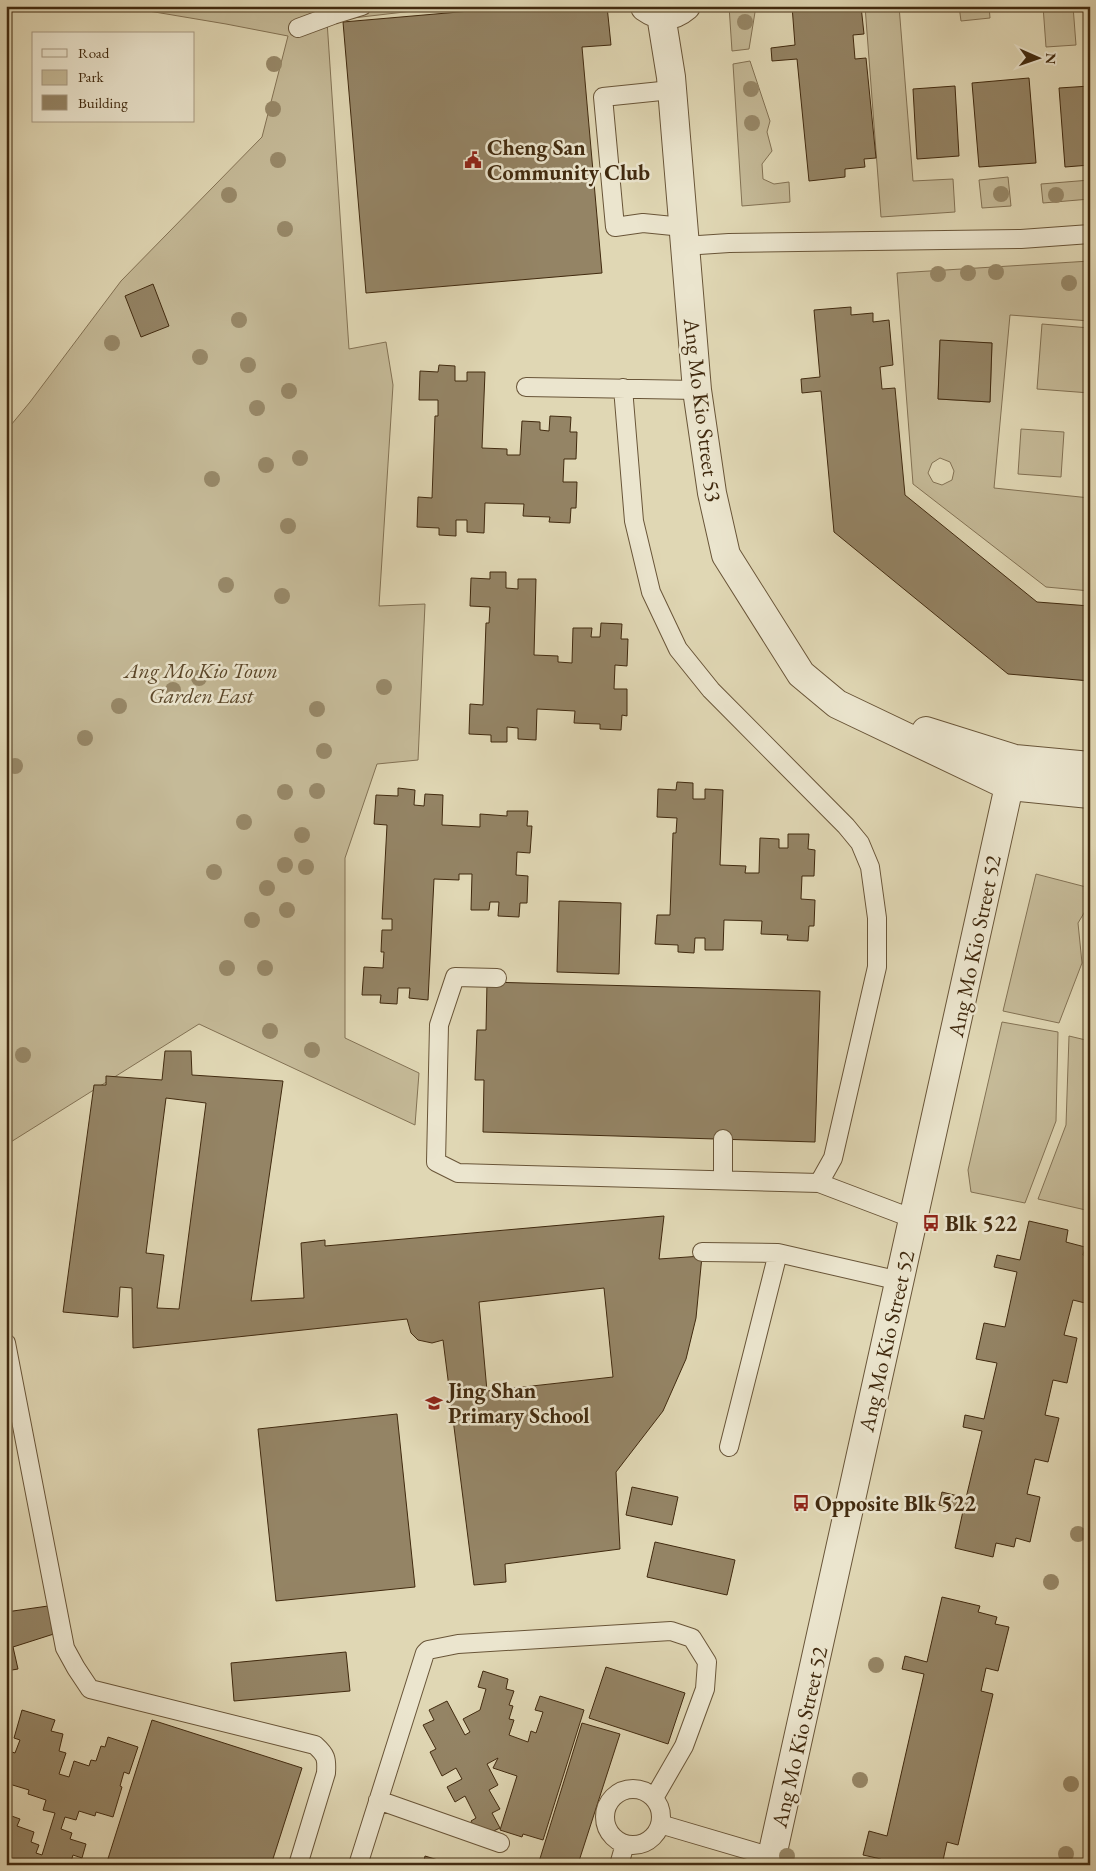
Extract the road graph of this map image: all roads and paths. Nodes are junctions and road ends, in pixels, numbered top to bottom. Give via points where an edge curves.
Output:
1 (362, 6) edge
2 (668, 10) edge
3 (298, 28) dead end
4 (671, 84) junction
5 (1090, 234) edge
6 (683, 236) junction
7 (526, 387) dead end
8 (623, 388) junction
9 (697, 390) junction
10 (837, 704) junction
11 (1015, 759) junction
12 (1090, 766) edge
13 (1009, 786) junction
14 (1090, 794) edge
15 (497, 978) dead end
16 (723, 1139) dead end
17 (722, 1180) junction
18 (819, 1183) junction
19 (914, 1218) junction
20 (702, 1252) dead end
21 (778, 1254) junction
22 (900, 1281) junction
23 (6, 1344) edge
24 (729, 1447) dead end
25 (654, 1798) junction
26 (378, 1800) junction
27 (660, 1824) junction
28 (500, 1843) dead end
29 (625, 1844) junction
30 (771, 1861) edge
31 (298, 1865) edge
32 (358, 1865) edge
33 (619, 1865) edge

1 - 3 lane
2 - 4 street, Ang Mo Kio Street 53 via 675,62
4 - 6 street, Ang Mo Kio Street 53
4 - 6 lane via 603,97 615,227 643,223
5 - 6 lane via 1021,239 729,243
6 - 9 street, Ang Mo Kio Street 53
7 - 8 lane
8 - 9 lane
8 - 18 lane via 634,520 650,592 678,649 711,690 846,826 860,843 870,867 877,918 876,967 833,1158
9 - 10 street, Ang Mo Kio Street 53 via 712,493 726,555 801,674
10 - 11 street, Ang Mo Kio Street 53
10 - 13 street, Ang Mo Kio Street 53
11 - 12 street, Ang Mo Kio Street 53
11 - 13 street, Ang Mo Kio Street 52
13 - 14 street, Ang Mo Kio Street 53
13 - 19 street, Ang Mo Kio Street 52
15 - 17 lane via 455,977 439,1025 436,1162 458,1173
16 - 17 lane
17 - 18 lane
18 - 19 lane
19 - 22 street, Ang Mo Kio Street 52
20 - 21 lane
21 - 22 lane
21 - 24 lane
22 - 30 street, Ang Mo Kio Street 52
23 - 31 lane via 65,1648 76,1668 90,1689 315,1745 327,1760 326,1773
25 - 26 lane via 684,1746 705,1689 707,1662 692,1638 671,1631 458,1644 428,1650
25 - 27 lane via 660,1810
25 - 29 lane via 644,1790 631,1788 618,1792 609,1802 604,1814 606,1827 614,1838
26 - 28 lane
26 - 32 lane
27 - 29 lane via 647,1842
27 - 30 lane
29 - 33 lane

